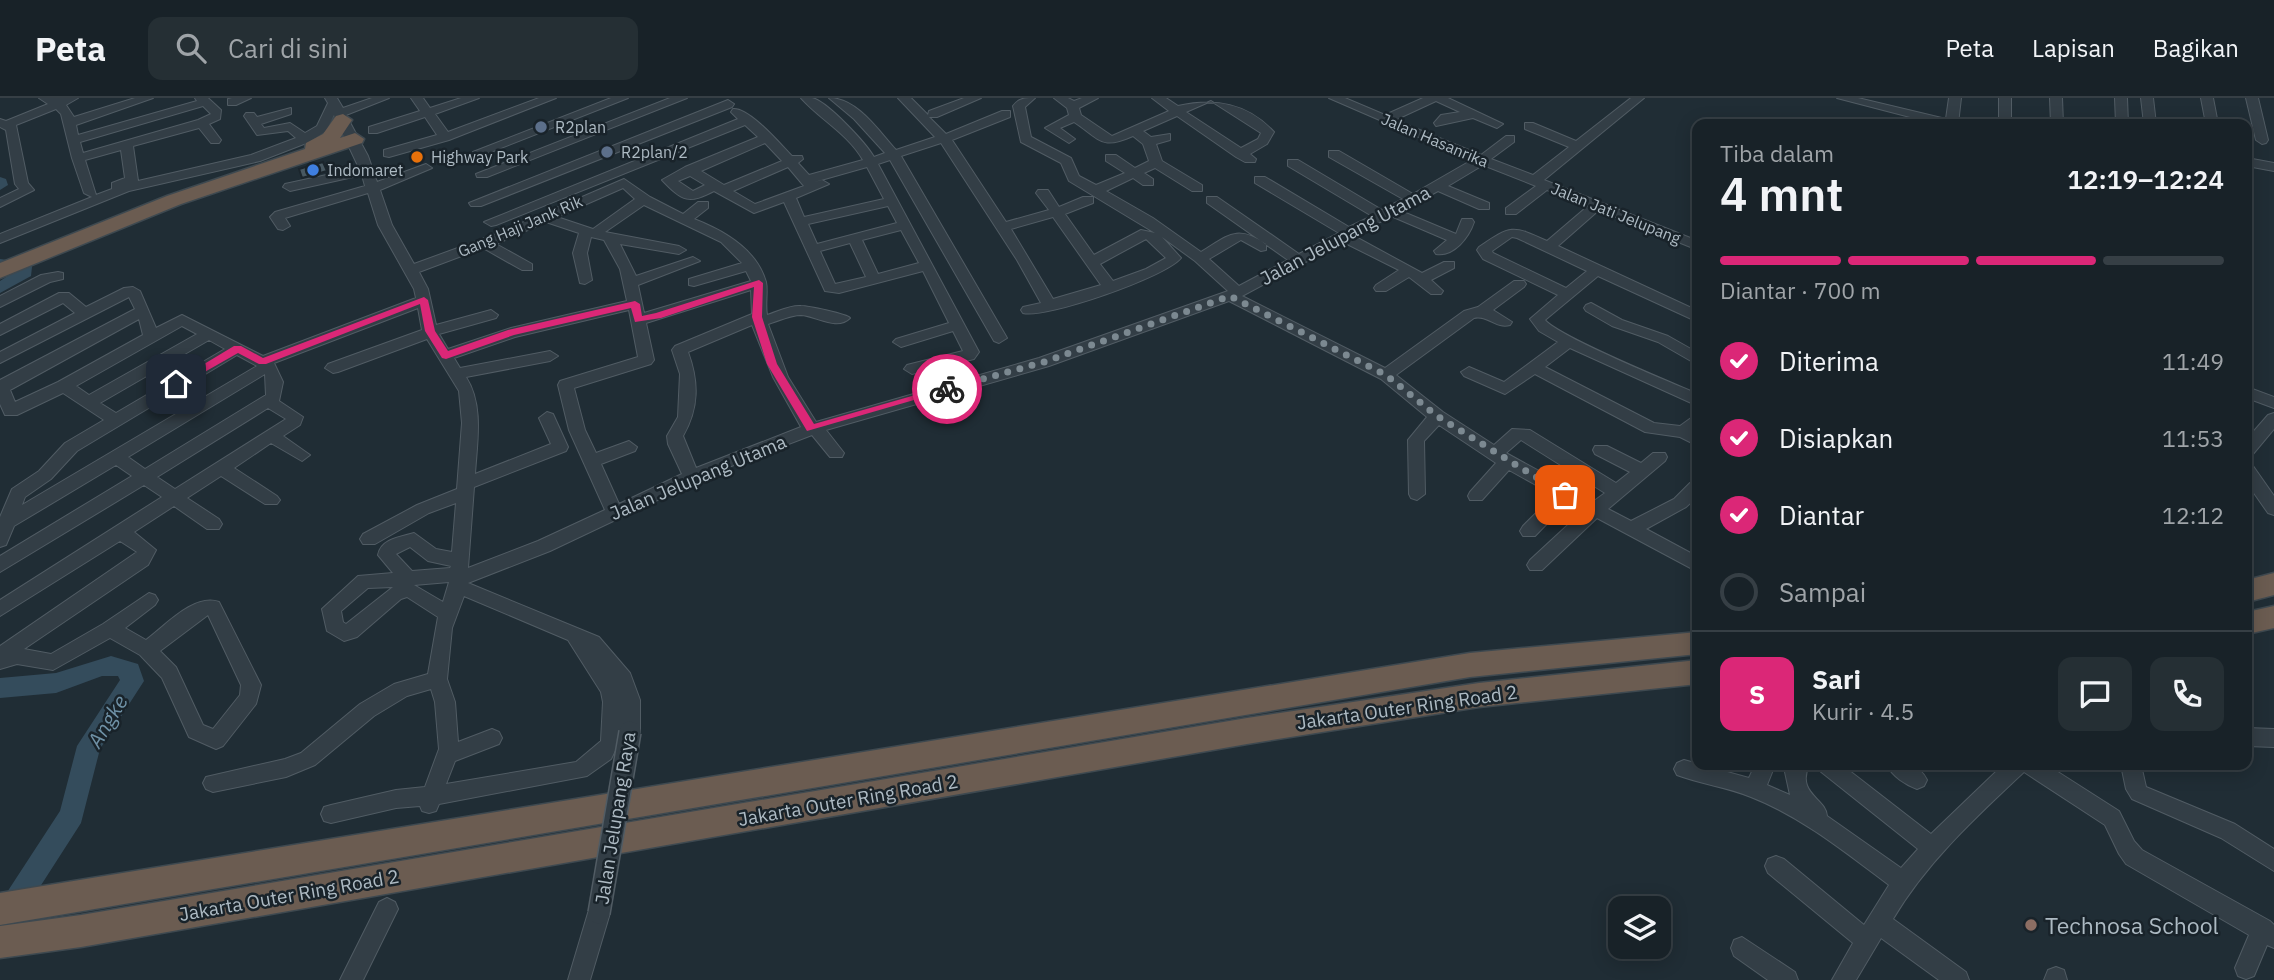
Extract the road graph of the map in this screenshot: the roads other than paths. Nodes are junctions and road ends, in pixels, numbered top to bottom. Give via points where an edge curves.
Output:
1 (245, 98) edge
2 (399, 98) edge
3 (417, 98) edge
4 (473, 98) edge
5 (549, 98) edge
6 (622, 98) edge
7 (681, 98) edge
8 (807, 98) edge
9 (835, 98) edge
10 (904, 98) edge
11 (918, 98) edge
12 (975, 98) edge
13 (1029, 98) edge
14 (1060, 98) edge
15 (1092, 98) edge
16 (1158, 98) edge
17 (1207, 98) edge
18 (1215, 98) edge
19 (1436, 98) edge
20 (1638, 98) edge
21 (1903, 98) edge
22 (1955, 98) edge
23 (2005, 98) edge
24 (2056, 98) edge
25 (2120, 98) edge
26 (2147, 98) edge
27 (2207, 98) edge
28 (2252, 98) edge
29 (143, 99) edge
30 (1343, 99) edge
31 (1847, 99) edge
32 (203, 100) edge
33 (59, 101) edge
34 (232, 102) dead end
35 (380, 102) edge
36 (1185, 104) edge
37 (734, 106) edge
38 (287, 111) dead end
39 (1074, 111) junction
40 (1900, 112) junction
41 (430, 114) junction
42 (933, 114) junction
43 (1006, 114) dead end
44 (1475, 114) junction
45 (571, 118) junction
46 (1930, 119) edge
47 (1953, 119) edge
48 (2005, 119) edge
49 (2057, 119) edge
50 (2122, 119) edge
51 (2149, 119) edge
52 (2211, 119) edge
53 (1387, 120) junction
54 (202, 122) junction
55 (3, 123) edge
56 (68, 123) junction
57 (1440, 123) dead end
58 (1497, 124) dead end
59 (1529, 126) dead end
60 (996, 128) dead end
61 (348, 129) edge
62 (373, 130) dead end
63 (1134, 131) junction
64 (590, 134) junction
65 (445, 137) junction
66 (768, 137) junction
67 (1166, 137) dead end
68 (1069, 139) dead end
69 (73, 140) junction
70 (215, 140) dead end
71 (952, 140) junction
72 (2268, 141) edge
73 (1149, 142) junction
74 (126, 144) junction
75 (1577, 146) junction
76 (300, 151) junction
77 (608, 151) junction
78 (479, 152) dead end
79 (389, 153) dead end
80 (1334, 154) dead end
81 (1519, 154) dead end
82 (78, 158) junction
83 (1111, 158) dead end
84 (1482, 160) junction
85 (884, 161) junction
86 (1156, 163) junction
87 (1293, 163) dead end
88 (2252, 163) edge
89 (2274, 167) edge
90 (426, 168) dead end
91 (690, 170) junction
92 (802, 172) junction
93 (1132, 172) junction
94 (482, 174) dead end
95 (1260, 180) dead end
96 (1148, 182) dead end
97 (1541, 182) junction
98 (22, 184) junction
99 (1438, 186) junction
100 (290, 187) dead end
101 (719, 187) junction
102 (372, 188) junction
103 (1197, 188) dead end
104 (90, 192) junction
105 (464, 192) dead end
106 (1043, 193) dead end
107 (0, 196) edge
108 (788, 196) junction
109 (1092, 196) junction
110 (644, 199) junction
111 (1412, 199) junction
112 (1212, 200) dead end
113 (892, 201) junction
114 (476, 203) junction
115 (0, 204) edge
116 (1598, 204) junction
117 (703, 205) dead end
118 (1484, 206) dead end
119 (1511, 211) dead end
120 (1058, 212) junction
121 (1386, 213) junction
122 (546, 218) junction
123 (686, 219) junction
124 (800, 222) junction
125 (1468, 222) dead end
126 (905, 225) junction
127 (1007, 225) junction
128 (283, 226) dead end
129 (0, 230) edge
130 (597, 235) junction
131 (1342, 237) junction
132 (0, 239) edge
133 (854, 239) junction
134 (1456, 239) junction
135 (484, 243) junction
136 (1692, 243) edge
137 (1548, 248) junction
138 (812, 249) junction
139 (679, 250) dead end
140 (36, 251) junction
141 (1441, 251) dead end
142 (1345, 253) dead end
143 (1199, 258) junction
144 (0, 261) edge
145 (694, 261) dead end
146 (1091, 263) junction
147 (1292, 264) junction
148 (752, 265) junction
149 (927, 265) junction
150 (1449, 265) dead end
151 (527, 267) dead end
152 (412, 270) junction
153 (1597, 270) junction
154 (0, 271) edge
155 (1415, 275) junction
156 (58, 276) dead end
157 (585, 280) dead end
158 (874, 280) junction
159 (694, 282) dead end
160 (629, 283) junction
161 (759, 283) junction
162 (1518, 284) dead end
163 (1109, 286) junction
164 (1381, 288) dead end
165 (1436, 291) dead end
166 (1566, 293) junction
167 (1234, 295) junction
168 (424, 300) junction
169 (0, 302) edge
170 (1056, 304) junction
171 (1591, 308) dead end
172 (1028, 310) dead end
173 (143, 311) junction
174 (1470, 311) junction
175 (637, 312) junction
176 (84, 313) junction
177 (1692, 314) edge
178 (491, 315) dead end
179 (843, 318) dead end
180 (758, 319) junction
181 (1505, 322) dead end
182 (957, 325) junction
183 (0, 330) edge
184 (430, 331) junction
185 (209, 334) junction
186 (151, 338) junction
187 (999, 338) dead end
188 (1569, 341) junction
189 (901, 342) dead end
190 (238, 348) junction
191 (446, 355) junction
192 (550, 356) dead end
193 (1692, 356) edge
194 (0, 358) edge
195 (265, 364) junction
196 (333, 368) dead end
197 (1535, 368) junction
198 (912, 369) dead end
199 (1469, 372) dead end
200 (458, 374) junction
201 (1386, 375) junction
202 (1, 386) edge
203 (64, 386) junction
204 (2252, 394) edge
205 (1692, 396) edge
206 (268, 401) junction
207 (89, 402) junction
208 (2274, 404) edge
209 (1437, 416) junction
210 (547, 418) dead end
211 (2274, 419) edge
212 (115, 420) junction
213 (813, 428) junction
214 (271, 436) junction
215 (1690, 436) edge
216 (2252, 442) edge
217 (629, 447) dead end
218 (1601, 450) dead end
219 (836, 453) dead end
220 (302, 455) dead end
221 (116, 457) junction
222 (1658, 457) dead end
223 (1501, 458) junction
224 (592, 461) junction
225 (222, 468) junction
226 (1642, 471) junction
227 (145, 476) junction
228 (692, 477) junction
229 (2252, 479) edge
230 (464, 488) junction
231 (1692, 491) edge
232 (1618, 493) junction
233 (1417, 494) dead end
234 (1565, 495) junction
235 (1476, 496) dead end
236 (174, 498) junction
237 (271, 500) dead end
238 (1596, 509) junction
239 (2274, 509) edge
240 (614, 512) junction
241 (213, 524) dead end
242 (1632, 528) junction
243 (1529, 531) dead end
244 (2, 532) edge
245 (121, 532) junction
246 (369, 539) dead end
247 (1692, 562) edge
248 (0, 565) edge
249 (1536, 565) dead end
250 (459, 574) junction
251 (408, 578) junction
252 (2274, 584) edge
253 (2252, 590) edge
254 (149, 600) dead end
255 (0, 608) edge
256 (447, 614) junction
257 (2274, 617) edge
258 (2252, 622) edge
259 (110, 629) junction
260 (574, 634) junction
261 (1692, 644) edge
262 (147, 650) junction
263 (0, 656) edge
264 (0, 661) edge
265 (1692, 673) edge
266 (438, 679) junction
267 (2252, 737) edge
268 (492, 738) dead end
269 (2274, 738) edge
270 (447, 755) junction
271 (1684, 769) dead end
272 (1763, 770) edge
273 (1796, 770) edge
274 (1833, 770) edge
275 (1904, 770) edge
276 (2012, 770) edge
277 (2038, 770) edge
278 (2132, 770) edge
279 (1917, 780) dead end
280 (213, 783) dead end
281 (1755, 789) junction
282 (431, 800) junction
283 (331, 814) dead end
284 (1845, 837) dead end
285 (1933, 847) junction
286 (2274, 861) edge
287 (1776, 866) dead end
288 (1903, 882) junction
289 (0, 909) edge
290 (387, 909) dead end
291 (1873, 932) junction
292 (2268, 933) edge
293 (0, 942) edge
294 (1742, 948) dead end
295 (2246, 968) dead end
296 (351, 980) edge
297 (579, 980) edge
298 (1787, 980) edge
299 (1843, 980) edge
300 (1958, 980) edge

1 - 34 street
2 - 35 street
3 - 41 street
4 - 41 street
5 - 45 street
5 - 65 street
6 - 45 street
7 - 64 street
8 - 85 street via 863,149
9 - 85 street via 858,116
10 - 71 street
11 - 42 street
12 - 42 street
13 - 109 street via 1019,106 1025,139 1066,161 1074,178
14 - 39 street
15 - 39 street
16 - 36 street
17 - 36 street
18 - 36 street via 1268,132 1245,156
19 - 44 street
19 - 53 street
20 - 75 street
21 - 40 street
22 - 47 street
23 - 48 street
24 - 49 street
25 - 50 street
26 - 51 street
27 - 52 street
28 - 72 street
29 - 56 street
30 - 53 street, Jalan Hasanrika
31 - 40 street
32 - 54 street via 217,113
32 - 69 street
33 - 55 street
33 - 56 street
35 - 61 street
36 - 63 street
37 - 66 street
37 - 77 street
37 - 92 street via 777,134
37 - 114 street via 493,225
38 - 76 street via 252,119 261,132 290,127
39 - 63 street via 1109,141
39 - 68 street via 1051,128
40 - 46 street
41 - 62 street
41 - 65 street
42 - 71 street
43 - 71 street
44 - 57 street via 1445,118
44 - 58 street
45 - 64 street
45 - 78 street
53 - 84 street, Jalan Hasanrika
54 - 70 street
54 - 74 street
55 - 98 street via 12,128
56 - 69 street
59 - 75 street
60 - 71 street
61 - 76 highway
61 - 76 highway via 330,153
61 - 100 street
61 - 102 street
63 - 73 street
64 - 77 street
64 - 94 street
65 - 79 street
66 - 91 street
66 - 92 street
67 - 73 street
69 - 82 street
71 - 85 street
71 - 127 street
73 - 86 street
74 - 82 street
74 - 104 street via 132,180
75 - 97 street
76 - 132 street via 125,188
76 - 140 highway
77 - 114 street
80 - 111 street
81 - 84 street, Jalan Jelupang Utama via 1505,143
82 - 104 street
83 - 93 street
84 - 97 street, Jalan Hasanrika
84 - 99 street, Jalan Jelupang Utama
85 - 92 street
85 - 92 street via 820,175
85 - 113 street
85 - 187 street
86 - 93 street
86 - 103 street
87 - 121 street
88 - 89 street
90 - 102 street
91 - 101 street
91 - 101 street via 669,180 692,197
92 - 101 street
92 - 108 street
93 - 96 street
93 - 109 street
95 - 131 street
97 - 116 street, Jalan Jati Jelupang
97 - 119 street
98 - 107 street
98 - 115 street via 27,190 24,194
99 - 111 street, Jalan Jelupang Utama
99 - 118 street
101 - 108 street via 754,209
102 - 128 street via 280,215
102 - 152 street via 385,226
104 - 129 street
105 - 114 street
106 - 120 street
108 - 124 street
109 - 120 street
109 - 143 street via 1148,220
110 - 122 street, Gang Haji Jank Rik via 626,184
110 - 123 street
110 - 130 street
111 - 121 street, Jalan Jelupang Utama
112 - 147 street
113 - 124 street
113 - 126 street
116 - 136 street, Jalan Jati Jelupang
116 - 137 street
117 - 123 street
120 - 127 street
120 - 146 street
121 - 131 street, Jalan Jelupang Utama
121 - 134 street
122 - 130 street
122 - 135 street, Gang Haji Jank Rik
123 - 148 street via 727,238
124 - 138 street
125 - 134 street via 1465,233
126 - 133 street
126 - 149 street
127 - 170 street
130 - 139 street
130 - 157 street via 580,253
130 - 160 street via 627,269
131 - 142 street
131 - 147 street, Jalan Jelupang Utama
131 - 155 street
133 - 138 street
133 - 158 street
134 - 141 street
135 - 151 street
135 - 152 street, Gang Haji Jank Rik
137 - 153 street
137 - 166 street via 1509,233 1484,250
138 - 158 street via 830,288
140 - 144 highway
140 - 154 highway
143 - 147 street via 1241,236
143 - 167 street
145 - 160 street
146 - 163 street
146 - 163 street via 1146,233 1174,258 1148,274
147 - 167 street, Jalan Jelupang Utama
148 - 159 street
148 - 161 street
149 - 158 street
149 - 182 street
150 - 155 street
152 - 168 street
153 - 166 street
153 - 177 street
155 - 164 street
155 - 165 street
156 - 169 street
160 - 175 street
161 - 175 street
161 - 180 street
162 - 174 street
163 - 170 street
166 - 188 street via 1536,319
167 - 201 street
167 - 213 street, Jalan Jelupang Utama via 1044,362
168 - 184 street
168 - 195 street
170 - 172 street
171 - 193 street
173 - 176 street via 129,291
173 - 186 street
173 - 202 street
174 - 181 street
174 - 201 street
175 - 191 street via 511,332
175 - 224 street via 646,360 566,385 576,430
176 - 183 street via 64,296
176 - 194 street
178 - 184 street
179 - 180 street via 800,310
180 - 213 street via 772,364
180 - 228 street via 680,350 688,374 687,406 675,436
182 - 189 street
182 - 198 street via 970,355
184 - 191 street
184 - 196 street
185 - 186 street via 184,320
185 - 190 street
185 - 207 street
186 - 203 street
188 - 197 street
188 - 205 street
190 - 195 street
190 - 212 street
191 - 200 street
192 - 200 street
195 - 206 street via 275,374 276,384
195 - 221 street
197 - 199 street via 1505,389
197 - 215 street via 1651,428
200 - 230 street via 467,391 470,423
201 - 209 street
202 - 203 street via 14,411
203 - 207 street
204 - 208 street
206 - 214 street via 295,417
206 - 227 street
207 - 212 street
209 - 223 street
209 - 233 street via 1414,448
210 - 230 street via 559,447
211 - 216 street
212 - 244 street via 71,447 45,475 18,493
213 - 219 street
213 - 228 street, Jalan Jelupang Utama
214 - 220 street
214 - 225 street
217 - 224 street
218 - 226 street
221 - 227 street
221 - 244 street
222 - 226 street
223 - 232 street via 1518,433 1524,434
223 - 234 street
223 - 235 street
224 - 240 street
225 - 236 street
225 - 237 street
226 - 232 street
227 - 236 street
227 - 248 street
228 - 240 street, Jalan Jelupang Utama
229 - 239 street
230 - 246 street
230 - 250 street
231 - 242 street via 1680,503
232 - 238 street
234 - 238 street
234 - 243 street
236 - 241 street
236 - 245 street
238 - 242 street
238 - 249 street
240 - 250 street, Jalan Jelupang Utama via 544,546
242 - 247 street
245 - 255 street
245 - 263 street via 147,550 142,560
250 - 251 street
250 - 251 street via 442,560 428,556 414,540 387,551
250 - 256 street
250 - 260 street, Jalan Jelupang Raya
251 - 256 street via 364,581 331,609 334,626 350,632 403,589
252 - 253 highway
254 - 259 street
256 - 266 street
257 - 258 highway
259 - 262 street
259 - 264 street via 52,662 18,656
260 - 282 street via 612,691 615,734 598,760 580,770
260 - 297 street, Jalan Jelupang Raya, bridge via 592,642 620,673 630,700 631,732 599,913
261 - 289 highway, Jakarta Outer Ring Road 2 via 1470,665
262 - 262 street via 169,673 196,731 216,740 248,698 251,685 213,607 201,609
265 - 293 highway, Jakarta Outer Ring Road 2 via 1479,695 1248,731
266 - 270 street via 445,702
266 - 280 street via 401,690 367,710 309,759
267 - 269 street
268 - 270 street
270 - 282 street
271 - 281 street
272 - 281 street
273 - 284 street via 1801,800
274 - 285 street
275 - 279 street
276 - 285 street
277 - 292 street via 2112,818 2126,850 2134,856
278 - 286 street via 2139,793 2228,831
281 - 288 street via 1804,814
282 - 283 street via 396,799
285 - 288 street
287 - 291 street
288 - 291 street
290 - 296 street
291 - 299 street
291 - 300 street
292 - 295 street
294 - 298 street

